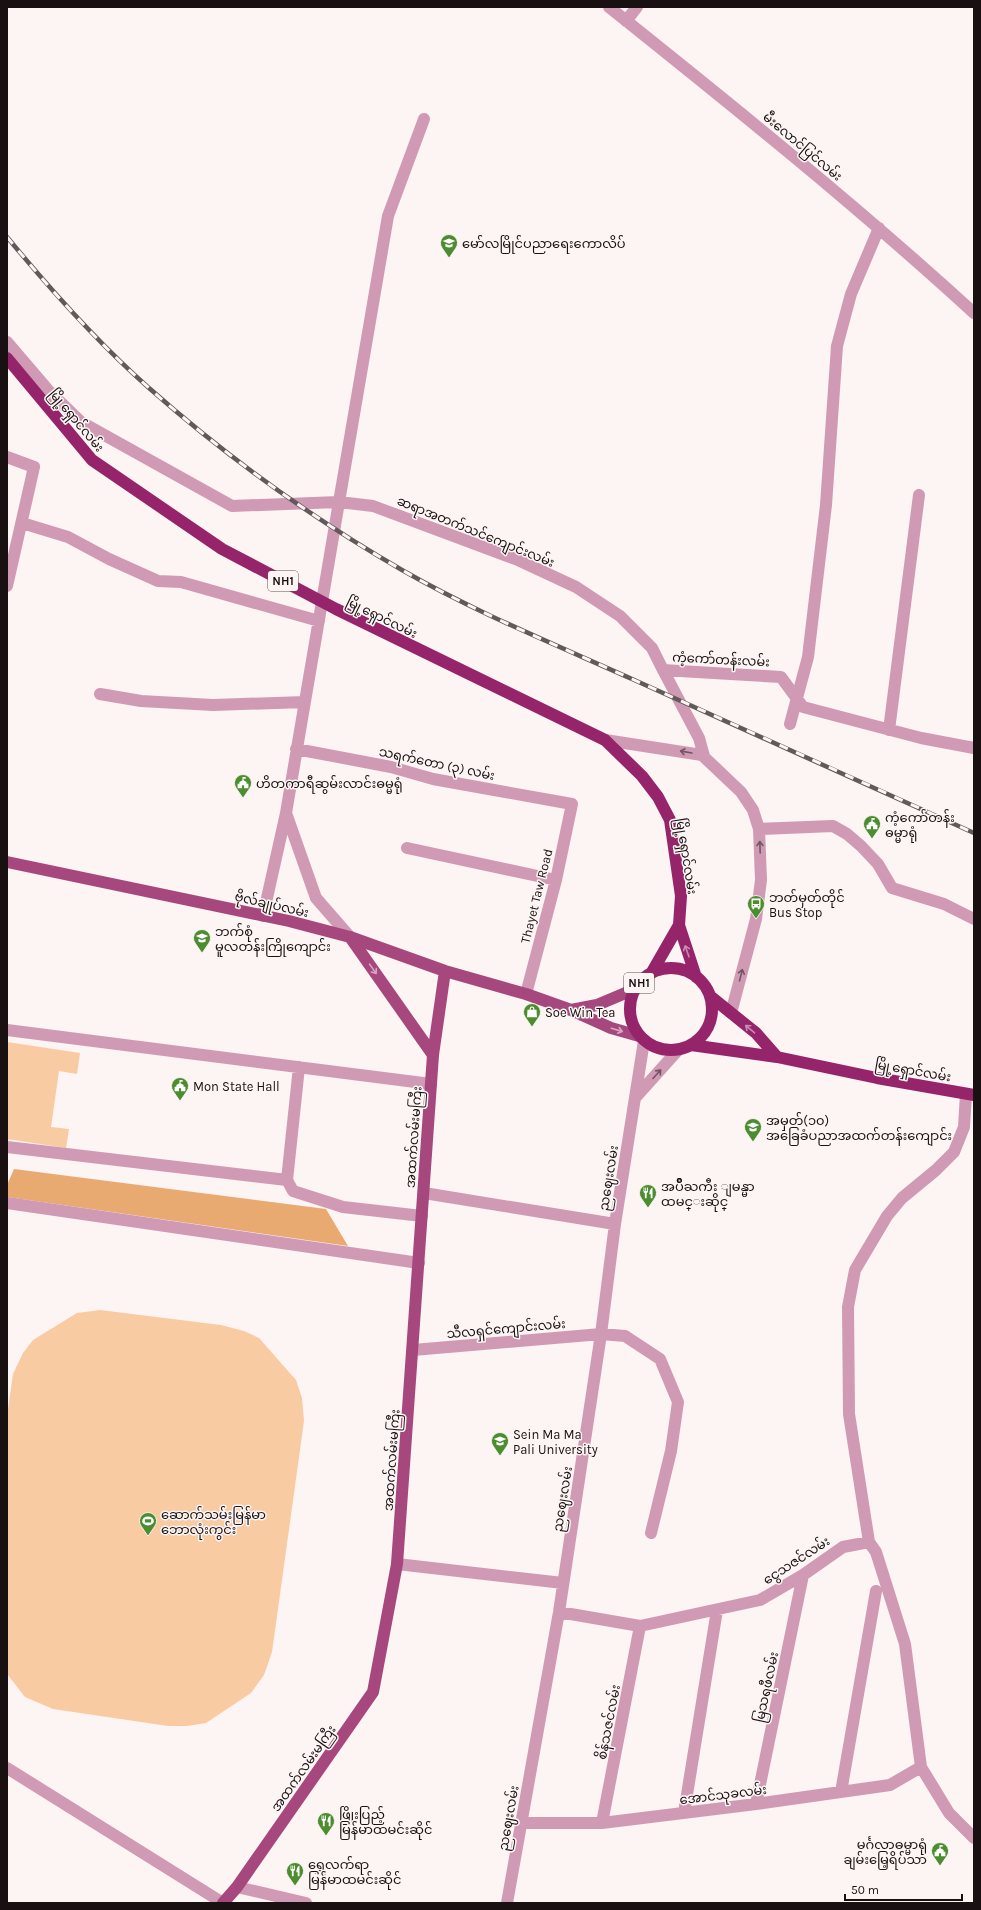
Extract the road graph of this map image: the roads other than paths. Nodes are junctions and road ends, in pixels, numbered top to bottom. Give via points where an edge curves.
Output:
1 (609, 7) edge
2 (637, 7) edge
3 (626, 20) junction
4 (424, 119) dead end
5 (879, 228) junction
6 (974, 313) edge
7 (7, 342) edge
8 (7, 358) edge
9 (7, 457) edge
10 (919, 495) dead end
11 (339, 502) junction
12 (22, 523) junction
13 (7, 586) edge
14 (319, 621) junction
15 (663, 670) junction
16 (100, 694) dead end
17 (796, 698) junction
18 (305, 702) junction
19 (790, 724) dead end
20 (889, 730) junction
21 (606, 740) junction
22 (974, 748) edge
23 (296, 749) junction
24 (704, 756) junction
25 (572, 804) joint
26 (286, 813) junction
27 (759, 829) junction
28 (407, 848) dead end
29 (7, 862) edge
30 (556, 880) junction
31 (263, 916) junction
32 (974, 919) edge
33 (679, 925) junction
34 (350, 937) junction
35 (445, 970) junction
36 (652, 972) junction
37 (696, 977) junction
38 (635, 989) junction
39 (526, 994) junction
40 (710, 996) junction
41 (571, 1010) junction
42 (731, 1013) junction
43 (7, 1030) edge
44 (642, 1039) junction
45 (691, 1045) junction
46 (679, 1049) junction
47 (433, 1055) junction
48 (777, 1057) junction
49 (299, 1067) junction
50 (431, 1084) junction
51 (970, 1094) edge
52 (635, 1098) junction
53 (7, 1147) edge
54 (287, 1180) junction
55 (424, 1192) junction
56 (7, 1203) edge
57 (422, 1216) junction
58 (615, 1224) junction
59 (419, 1263) junction
60 (601, 1334) junction
61 (413, 1350) junction
62 (651, 1533) dead end
63 (869, 1542) junction
64 (397, 1564) junction
65 (804, 1574) junction
66 (563, 1583) junction
67 (876, 1591) dead end
68 (717, 1610) junction
69 (558, 1612) junction
70 (640, 1626) junction
71 (921, 1767) junction
72 (7, 1768) edge
73 (841, 1792) junction
74 (756, 1804) junction
75 (684, 1813) junction
76 (522, 1823) junction
77 (602, 1823) junction
78 (974, 1838) edge
79 (237, 1887) junction
80 (223, 1903) edge
81 (306, 1903) edge
82 (507, 1903) edge

1 - 3 street, မီးလောင်ပြင်လမ်း
2 - 3 street
3 - 5 street, မီးလောင်ပြင်လမ်း via 767,133
4 - 11 street via 388,216
5 - 6 street, မီးလောင်ပြင်လမ်း
5 - 17 street via 851,294 837,346 826,505 808,657
7 - 11 street, ဆရာအတက်သင်ကျောင်းလမ်း via 48,390 81,422 232,506
8 - 21 highway, မြို့ရှောင်လမ်း / NH1 via 92,460 222,549 336,609
9 - 12 street via 34,467
10 - 20 street
11 - 14 street
11 - 15 street, ဆရာအတက်သင်ကျောင်းလမ်း via 373,506 518,560 576,587 625,621 652,648
12 - 13 street
12 - 14 street via 68,537 158,581 181,582
14 - 18 street
15 - 17 street, ကံ့ကော်တန်းလမ်း via 782,676
15 - 24 street, ကံ့ကော်တန်းလမ်း via 699,738
16 - 18 street via 141,701 213,705
17 - 19 street
17 - 20 street, ကံ့ကော်တန်းလမ်း via 803,707
18 - 23 street
20 - 22 street, ကံ့ကော်တန်းလမ်း
24 -> 21 street
21 - 33 highway, မြို့ရှောင်လမ်း / NH1 via 642,776 658,797 670,820 681,896
23 - 25 street, သရက်တော (၃) လမ်း via 390,767 433,779
23 - 26 street
24 - 27 street via 741,792 753,810
25 - 30 street, Thayet Taw Road
26 - 31 street
26 - 34 street via 316,898
27 - 32 street via 833,826 861,846 878,864 892,888 944,904
42 -> 27 street via 756,919 761,880
28 - 30 street
29 - 31 main road, ဗိုလ်ချုပ်လမ်း
30 - 39 street, Thayet Taw Road
31 - 34 main road, ဗိုလ်ချုပ်လမ်း
33 - 36 highway, မြို့ရှောင်လမ်း / NH1
37 -> 33 highway, မြို့ရှောင်လမ်း / NH1
34 - 35 main road, ဗိုလ်ချုပ်လမ်း
34 -> 47 main road
35 - 39 main road, ဗိုလ်ချုပ်လမ်း
35 - 47 main road, အထက်လမ်းမကြီး
36 - 37 highway, NH1 via 675,968
36 - 38 highway, NH1 via 642,979
37 - 40 highway, NH1
38 - 41 main road via 597,1005
38 - 44 highway, NH1 via 630,1000 629,1013 632,1025
39 - 41 main road, ဗိုလ်ချုပ်လမ်း
40 - 42 highway, NH1
40 - 45 highway via 712,1010 709,1024 702,1036
41 -> 44 main road, ဗိုလ်ချုပ်လမ်း
48 -> 42 highway, NH1 via 756,1033
43 - 49 street
44 - 46 highway via 655,1047
44 - 52 street, ညဈေးလမ်း
45 - 46 highway
45 - 48 highway, မြို့ရှောင်လမ်း
52 -> 46 street
47 - 50 main road, အထက်လမ်းမကြီး
48 - 51 highway, မြို့ရှောင်လမ်း
49 - 50 street
49 - 54 street
50 - 55 main road, အထက်လမ်းမကြီး
51 - 63 street via 964,1127 954,1152 902,1198 887,1216 855,1270 848,1307 849,1414
52 - 58 street, ညဈေးလမ်း
53 - 54 street
54 - 57 street via 293,1191 343,1206
55 - 57 main road, အထက်လမ်းမကြီး
55 - 58 street
56 - 59 street
57 - 59 main road, အထက်လမ်းမကြီး
58 - 60 street, ညဈေးလမ်း
59 - 61 main road, အထက်လမ်းမကြီး
60 - 61 street, သီလရှင်ကျောင်းလမ်း
60 - 62 street, သီလရှင်ကျောင်းလမ်း via 625,1336 660,1359 678,1402 671,1450
60 - 66 street, ညဈေးလမ်း
61 - 64 main road, အထက်လမ်းမကြီး
63 - 65 street, ငွေသဇင်လမ်း via 843,1547
63 - 71 street via 876,1552 905,1644
64 - 66 street
64 - 79 main road, အထက်လမ်းမကြီး via 373,1692
65 - 68 street, ငွေသဇင်လမ်း via 760,1600
65 - 74 street, မြသရဖီလမ်း
66 - 69 street, ညဈေးလမ်း
67 - 73 street
68 - 70 street, ငွေသဇင်လမ်း
68 - 75 street
69 - 70 street, ငွေသဇင်လမ်း
69 - 76 street, ညဈေးလမ်း
70 - 77 street, စိန်သဇင်လမ်း
71 - 73 street, အောင်သုခလမ်း via 890,1785
71 - 78 street via 949,1813
72 - 80 street
73 - 74 street, အောင်သုခလမ်း
74 - 75 street, အောင်သုခလမ်း
75 - 77 street, အောင်သုခလမ်း
76 - 77 street, အောင်သုခလမ်း
76 - 82 street, ညဈေးလမ်း
79 - 80 main road, အထက်လမ်းမကြီး
79 - 81 street

